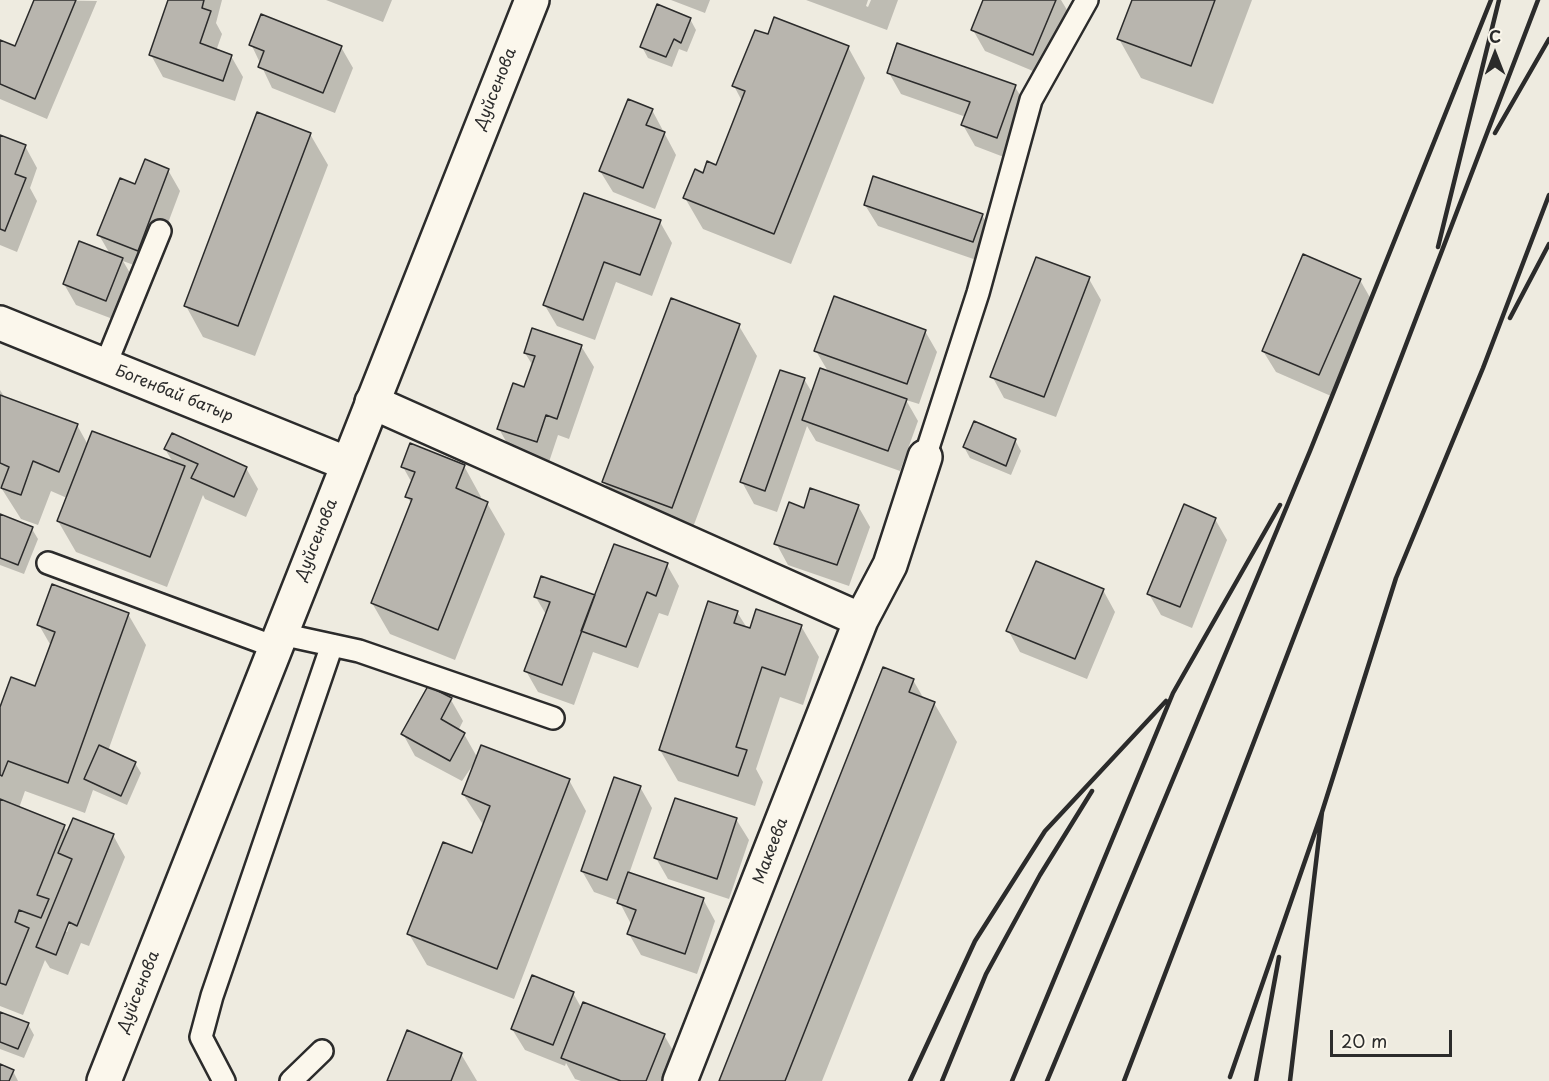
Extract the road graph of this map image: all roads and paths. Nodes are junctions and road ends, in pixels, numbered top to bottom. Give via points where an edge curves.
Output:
1 (532, 0) edge
2 (1086, 0) edge
3 (160, 231) dead end
4 (0, 323) edge
5 (105, 366) junction
6 (372, 402) junction
7 (925, 457) joint
8 (348, 464) junction
9 (48, 563) dead end
10 (861, 620) junction
11 (278, 641) junction
12 (332, 645) junction
13 (553, 718) dead end
14 (322, 1052) dead end
15 (104, 1081) edge
16 (224, 1081) edge
17 (291, 1081) edge
18 (680, 1081) edge

1 - 6 street, Дуйсенова
2 - 7 lane via 1031,100 978,293
3 - 5 lane
4 - 5 street, Богенбай батыр
5 - 8 street, Богенбай батыр
6 - 8 street, Дуйсенова
6 - 10 street
7 - 10 street, Макеева via 890,565
8 - 11 street, Дуйсенова
9 - 11 lane
10 - 18 street, Макеева
11 - 12 lane
11 - 15 street, Дуйсенова
12 - 13 lane
12 - 16 lane via 201,1036
14 - 17 lane

